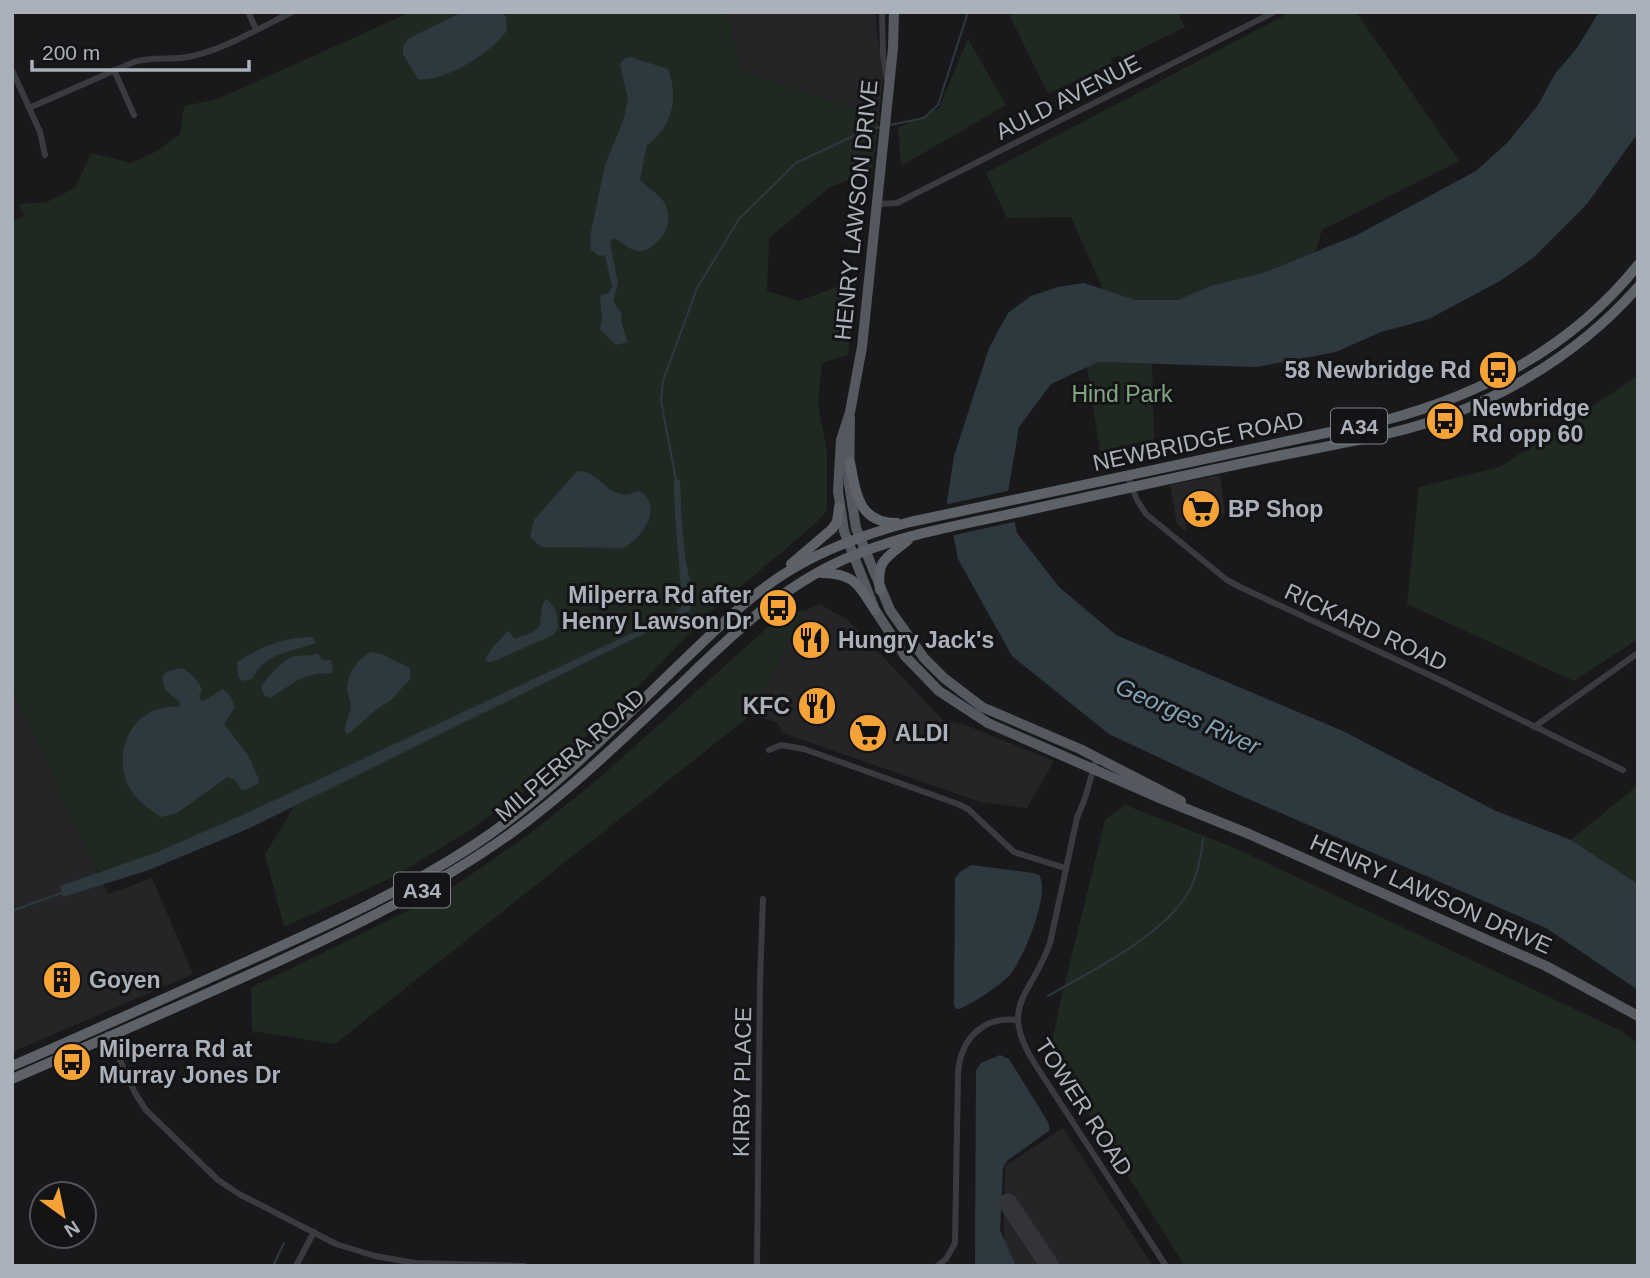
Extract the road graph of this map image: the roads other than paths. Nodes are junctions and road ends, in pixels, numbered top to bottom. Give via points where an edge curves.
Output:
1 (248, 12) edge
2 (292, 12) edge
3 (882, 12) edge
4 (894, 12) edge
5 (1274, 12) edge
6 (256, 29) junction
7 (12, 70) edge
8 (114, 70) junction
9 (888, 89) junction
10 (29, 108) junction
11 (134, 115) dead end
12 (45, 155) dead end
13 (877, 204) junction
14 (1638, 265) edge
15 (1638, 287) edge
16 (850, 412) junction
17 (850, 462) junction
18 (1127, 475) junction
19 (1133, 487) junction
20 (839, 507) junction
21 (910, 522) junction
22 (859, 537) junction
23 (911, 537) junction
24 (848, 541) junction
25 (859, 553) junction
26 (818, 573) junction
27 (762, 590) junction
28 (880, 590) junction
29 (875, 610) junction
30 (1638, 653) edge
31 (1534, 727) junction
32 (769, 750) dead end
33 (1097, 757) junction
34 (1093, 768) junction
35 (1623, 770) dead end
36 (1206, 816) junction
37 (1065, 868) junction
38 (763, 899) dead end
39 (1638, 1016) edge
40 (1017, 1020) junction
41 (104, 1026) junction
42 (110, 1038) junction
43 (12, 1066) edge
44 (12, 1079) edge
45 (314, 1232) junction
46 (296, 1266) edge
47 (524, 1266) edge
48 (757, 1266) edge
49 (937, 1266) edge
50 (1166, 1266) edge

1 - 6 street
2 - 6 street
3 - 9 street
4 - 9 main road, HENRY LAWSON DRIVE
5 - 13 street, AULD AVENUE via 897,203
6 - 8 street via 197,55 142,60
7 - 10 street
8 - 10 street
8 - 11 street
9 - 13 main road, HENRY LAWSON DRIVE
10 - 12 street
13 - 16 main road, HENRY LAWSON DRIVE via 862,347
14 - 18 highway, NEWBRIDGE ROAD / A34 via 1555,344 1457,397 1382,421
15 - 19 highway, NEWBRIDGE ROAD / A34 via 1565,353 1463,410 1386,434
16 - 17 main road, HENRY LAWSON DRIVE
16 - 20 main road, HENRY LAWSON DRIVE via 839,455
17 - 21 highway via 863,509 888,523
17 - 22 main road, HENRY LAWSON DRIVE via 850,497
18 - 19 street, RICKARD ROAD
18 - 21 highway, NEWBRIDGE ROAD / A34
19 - 23 highway, NEWBRIDGE ROAD / A34
19 - 31 street, RICKARD ROAD via 1146,514 1227,580
20 - 24 main road, HENRY LAWSON DRIVE
20 - 27 highway via 832,529
21 - 22 highway, NEWBRIDGE ROAD / A34
22 - 24 highway, NEWBRIDGE ROAD / A34
22 - 25 main road, HENRY LAWSON DRIVE
23 - 25 highway, NEWBRIDGE ROAD / A34
23 - 28 highway via 883,561
24 - 25 main road, HENRY LAWSON DRIVE
24 - 27 highway, MILPERRA ROAD / A34
25 - 26 highway, MILPERRA ROAD / A34
25 - 28 main road, HENRY LAWSON DRIVE
25 - 29 main road, HENRY LAWSON DRIVE
26 - 29 highway via 850,578
26 - 42 highway, MILPERRA ROAD / A34 via 759,610 588,771 470,861 336,934
27 - 41 highway, MILPERRA ROAD / A34 via 581,761 476,844 342,919
28 - 33 main road, HENRY LAWSON DRIVE via 924,658 968,698
29 - 34 main road, HENRY LAWSON DRIVE via 905,656 950,699 988,723
30 - 31 street
31 - 35 street, RICKARD ROAD
32 - 37 street via 781,745 804,749 958,804 1014,852
33 - 34 street, TOWER ROAD
33 - 36 main road, HENRY LAWSON DRIVE
34 - 36 main road, HENRY LAWSON DRIVE
34 - 37 street, TOWER ROAD
36 - 39 main road, HENRY LAWSON DRIVE via 1546,966
37 - 40 street, TOWER ROAD via 1050,943 1023,995
38 - 48 street, KIRBY PLACE
40 - 49 street via 993,1022 971,1036 961,1052 956,1235 951,1253
40 - 50 street, TOWER ROAD via 1024,1046
41 - 42 street
41 - 43 highway, MILPERRA ROAD / A34
42 - 44 highway, MILPERRA ROAD / A34
42 - 45 street via 146,1110 218,1180
45 - 46 street
45 - 47 street via 355,1251 396,1261

